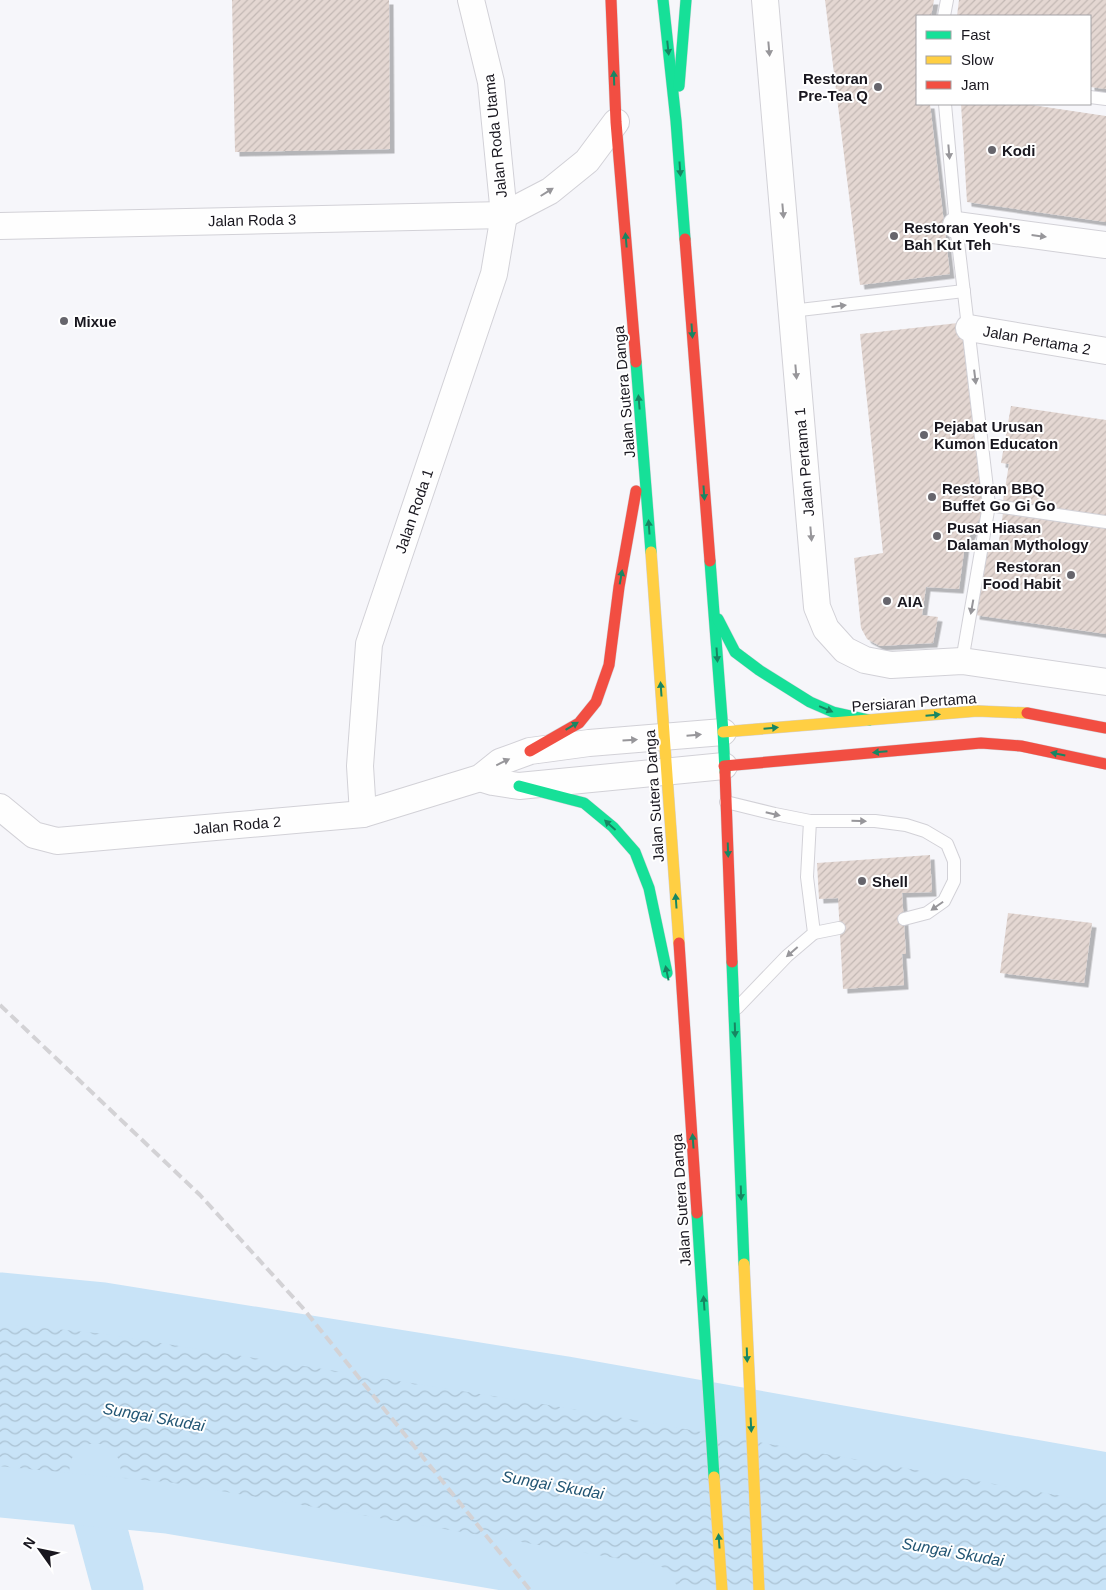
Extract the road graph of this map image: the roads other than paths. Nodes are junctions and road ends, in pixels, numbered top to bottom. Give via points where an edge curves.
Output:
1 (471, 0) edge
2 (611, 0) edge
3 (663, 0) edge
4 (686, 0) edge
5 (765, 0) edge
6 (947, 0) edge
7 (944, 15) edge
8 (1091, 97) edge
9 (1106, 99) edge
10 (945, 105) edge
11 (676, 120) junction
12 (616, 122) junction
13 (504, 215) junction
14 (956, 225) junction
15 (0, 226) edge
16 (1106, 245) edge
17 (964, 291) junction
18 (791, 312) junction
19 (969, 328) junction
20 (1106, 351) edge
21 (644, 450) junction
22 (989, 505) junction
23 (1106, 522) edge
24 (713, 611) junction
25 (962, 661) junction
26 (1106, 682) edge
27 (869, 720) junction
28 (1106, 728) edge
29 (722, 732) junction
30 (665, 738) junction
31 (530, 751) junction
32 (1106, 764) edge
33 (724, 766) junction
34 (667, 771) junction
35 (480, 778) junction
36 (519, 786) junction
37 (726, 802) junction
38 (0, 807) edge
39 (363, 814) junction
40 (810, 820) junction
41 (904, 919) dead end
42 (840, 928) dead end
43 (814, 933) junction
44 (734, 1011) junction
45 (688, 1072) junction
46 (722, 1590) edge
47 (759, 1590) edge

1 - 13 street, Jalan Roda Utama via 491,82
12 -> 2 main road, Jalan Sutera Danga
3 -> 11 main road
4 - 11 main road
5 -> 18 street, Jalan Pertama 1
6 - 7 lane
8 - 9 lane
10 -> 14 lane
11 -> 24 main road
13 -> 12 street via 550,191 587,161
21 -> 12 main road, Jalan Sutera Danga
13 - 15 street, Jalan Roda 3
13 - 39 street, Jalan Roda 1 via 494,274 369,644 360,766
14 -> 16 street
14 - 17 lane
18 -> 17 lane
17 - 19 lane
18 -> 25 street, Jalan Pertama 1 via 817,608 826,629 845,650 865,660 891,666
19 - 20 street, Jalan Pertama 2
19 -> 22 lane
30 -> 21 main road, Jalan Sutera Danga
31 -> 21 main road via 578,722 596,702 609,666
22 - 23 lane
22 -> 25 lane
24 -> 27 main road via 736,652 759,670 810,702 833,712
24 -> 29 main road
25 - 26 street, Jalan Pertama 1
27 -> 28 main road, Persiaran Pertama via 977,711 1025,713
29 -> 27 main road, Persiaran Pertama
30 -> 29 street, Jalan Roda 2
29 - 33 main road
31 -> 30 street, Jalan Roda 2
30 - 34 main road, Jalan Sutera Danga
35 -> 31 street, Jalan Roda 2 via 500,762
32 -> 33 main road via 1021,746 981,743
33 - 34 street
33 - 37 main road
34 - 36 street
45 -> 34 main road, Jalan Sutera Danga
35 - 36 street
35 - 39 street, Jalan Roda 2
45 -> 36 main road via 650,888 635,852 613,827 584,803
37 -> 40 lane
37 -> 44 main road
38 - 39 street, Jalan Roda 2 via 34,835 58,841
40 -> 41 lane via 906,825 925,831 947,844 954,861 954,881 944,902 927,913
40 - 43 lane via 807,877
42 - 43 lane
43 -> 44 lane
44 -> 47 main road
46 -> 45 main road, Jalan Sutera Danga

